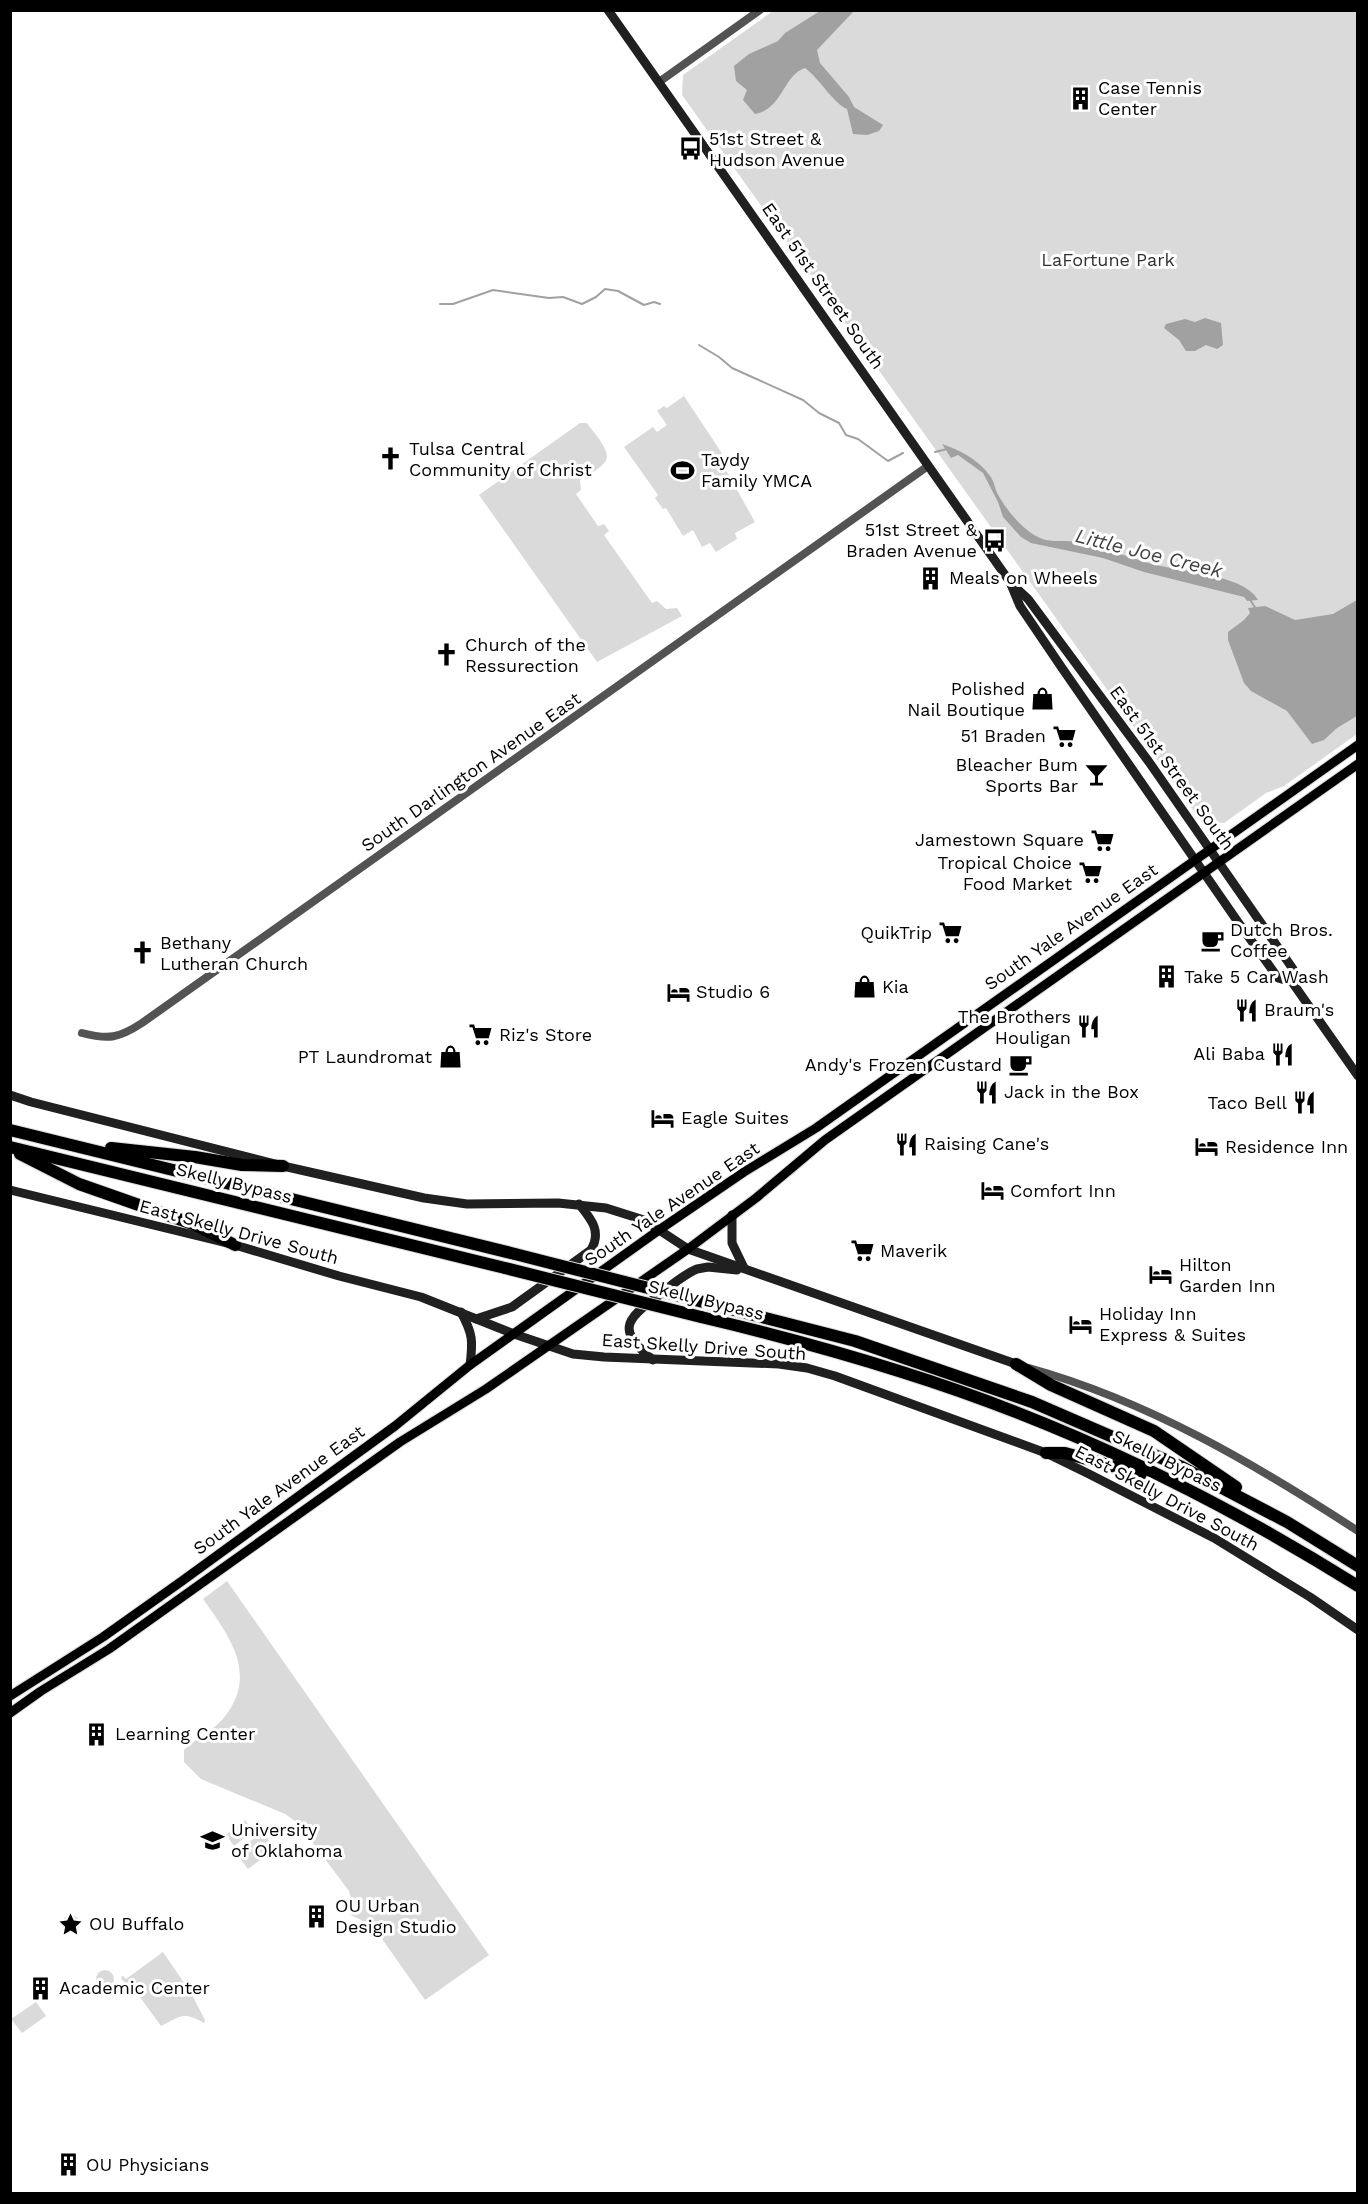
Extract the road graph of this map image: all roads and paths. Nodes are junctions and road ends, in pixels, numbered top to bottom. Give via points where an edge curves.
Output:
1 (608, 10) edge
2 (760, 10) edge
3 (659, 82) junction
4 (928, 466) junction
5 (1010, 582) junction
6 (1358, 745) edge
7 (1358, 764) edge
8 (1210, 849) junction
9 (1194, 860) junction
10 (1219, 862) junction
11 (1203, 873) junction
12 (1048, 964) junction
13 (1057, 976) junction
14 (1292, 982) junction
15 (82, 1033) dead end
16 (918, 1056) junction
17 (927, 1068) junction
18 (1358, 1076) edge
19 (10, 1095) edge
20 (816, 1128) junction
21 (10, 1130) edge
22 (825, 1140) junction
23 (795, 1142) junction
24 (66, 1144) junction
25 (10, 1148) edge
26 (804, 1156) junction
27 (283, 1166) junction
28 (10, 1190) edge
29 (579, 1204) junction
30 (732, 1215) junction
31 (659, 1230) junction
32 (235, 1245) junction
33 (688, 1249) junction
34 (748, 1270) junction
35 (461, 1312) junction
36 (476, 1319) junction
37 (514, 1334) junction
38 (547, 1346) junction
39 (653, 1360) junction
40 (1016, 1364) junction
41 (470, 1365) junction
42 (366, 1447) junction
43 (1046, 1453) junction
44 (374, 1460) junction
45 (1168, 1481) junction
46 (1287, 1522) junction
47 (1358, 1531) edge
48 (1358, 1566) edge
49 (182, 1581) junction
50 (1358, 1586) edge
51 (190, 1592) junction
52 (1358, 1630) edge
53 (10, 1696) edge
54 (10, 1713) edge

1 - 3 main road, East 51st Street South
2 - 3 street
3 - 4 main road, East 51st Street South
4 - 5 main road, East 51st Street South
4 - 15 street, South Darlington Avenue East via 142,1023 120,1036 105,1038
5 - 8 main road, East 51st Street South via 1028,599 1074,660
5 - 9 main road, East 51st Street South via 1020,606
6 - 8 main road, South Yale Avenue East
7 - 10 main road, South Yale Avenue East
8 - 9 main road, South Yale Avenue East
8 - 10 main road, East 51st Street South
9 - 11 main road, East 51st Street South
9 - 12 main road, South Yale Avenue East
10 - 11 main road, South Yale Avenue East
10 - 14 main road, East 51st Street South via 1293,969
11 - 13 main road, South Yale Avenue East
11 - 14 main road, East 51st Street South via 1278,978
12 - 13 main road
12 - 16 main road, South Yale Avenue East
13 - 17 main road, South Yale Avenue East
14 - 18 main road, East 51st Street South
16 - 17 main road
16 - 20 main road, South Yale Avenue East
17 - 22 main road, South Yale Avenue East
19 - 27 main road
20 - 22 main road
20 - 23 main road, South Yale Avenue East
21 - 24 highway, Skelly Bypass
22 - 26 main road, South Yale Avenue East
23 - 26 main road
23 - 31 main road, South Yale Avenue East
24 - 27 highway via 242,1165
24 - 46 highway, Skelly Bypass, bridge via 855,1341 1023,1398 1155,1454
25 - 32 highway via 79,1184 193,1224
25 - 45 highway, Skelly Bypass, bridge via 849,1356 952,1389 1057,1430
26 - 30 main road, South Yale Avenue East
27 - 29 main road via 445,1201
28 - 32 main road, East Skelly Drive South
29 - 31 main road via 620,1212
29 - 36 main road via 596,1229 591,1250 512,1307
30 - 33 main road, South Yale Avenue East
30 - 34 main road via 732,1243
31 - 33 main road
31 - 37 main road, South Yale Avenue East
32 - 35 main road, East Skelly Drive South via 421,1297
33 - 34 main road
33 - 38 main road, South Yale Avenue East
34 - 39 main road via 697,1269 637,1311 629,1326 631,1337
34 - 40 main road
35 - 36 main road, East Skelly Drive South
35 - 41 main road via 472,1335
36 - 37 main road, East Skelly Drive South
37 - 38 main road, East Skelly Drive South
37 - 41 main road, South Yale Avenue East
38 - 39 main road, East Skelly Drive South via 587,1356
38 - 44 main road, South Yale Avenue East
39 - 43 main road, East Skelly Drive South via 807,1368
40 - 46 highway via 1051,1385 1154,1431
40 - 47 street via 1113,1396 1168,1420
41 - 42 main road, South Yale Avenue East
42 - 44 main road
42 - 49 main road, South Yale Avenue East
43 - 45 highway via 1065,1453
43 - 52 main road, East Skelly Drive South via 1214,1538
44 - 51 main road, South Yale Avenue East
45 - 50 highway, Skelly Bypass via 1263,1530
46 - 48 highway, Skelly Bypass
49 - 51 main road
49 - 53 main road, South Yale Avenue East
51 - 54 main road, South Yale Avenue East

